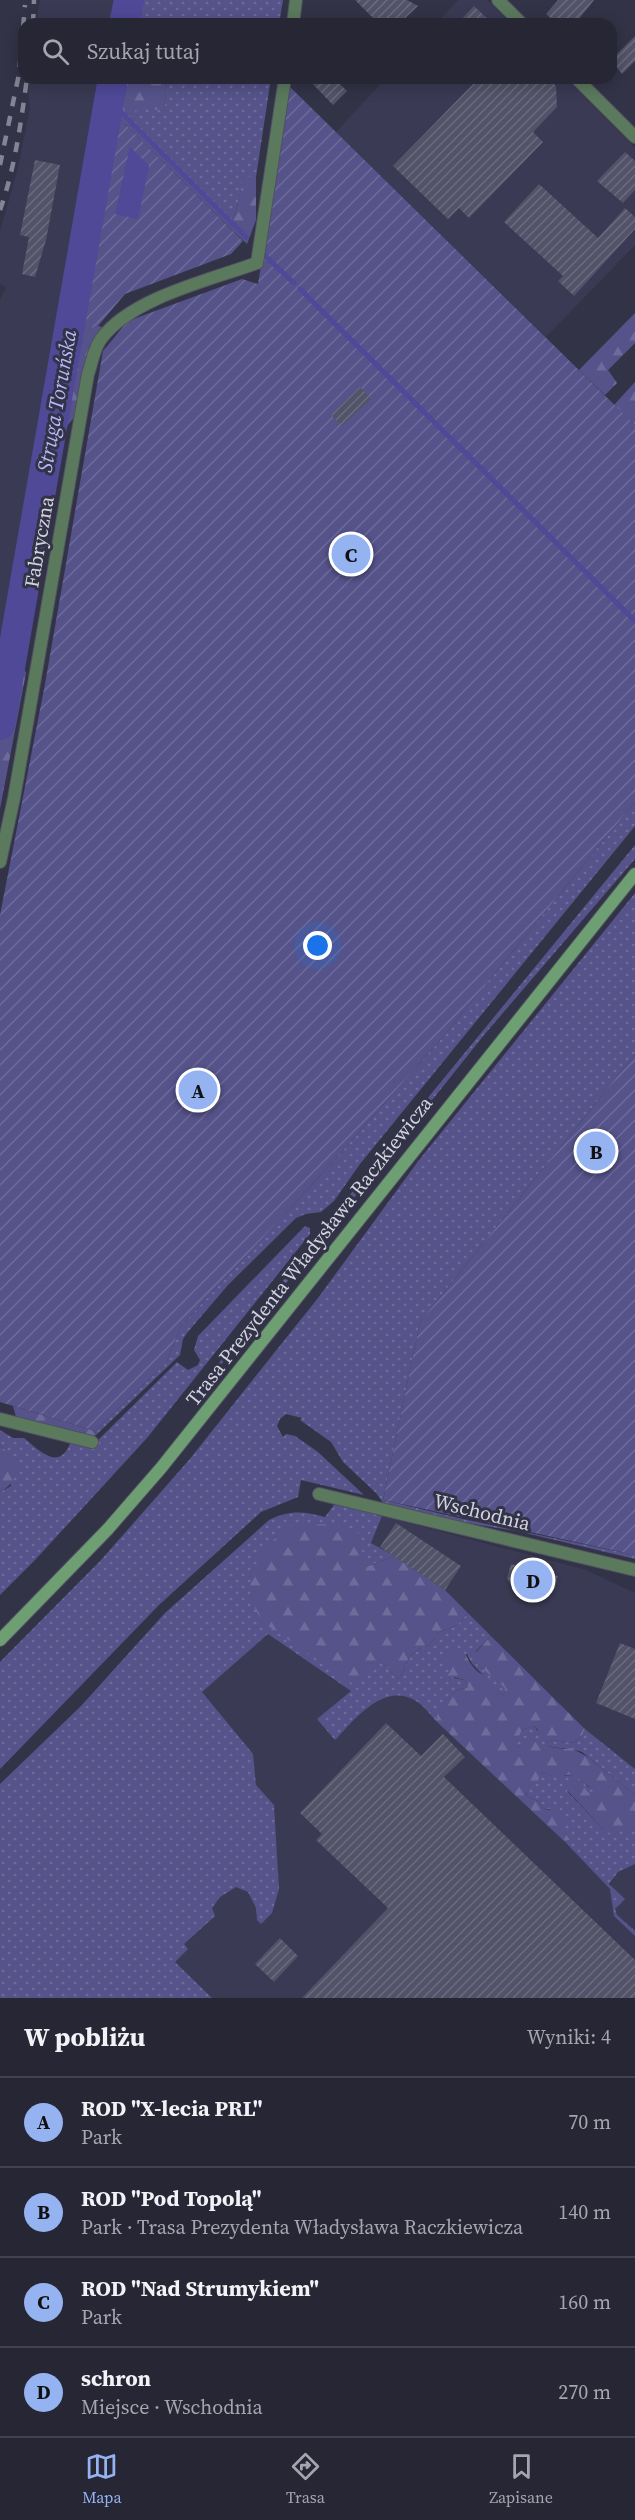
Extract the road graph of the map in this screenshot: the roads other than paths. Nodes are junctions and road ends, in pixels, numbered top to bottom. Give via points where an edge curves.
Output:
1 (296, 0) edge
2 (498, 0) edge
3 (294, 18) edge
4 (516, 18) edge
5 (284, 84) edge
6 (582, 84) edge
7 (635, 137) edge
8 (0, 862) edge
9 (635, 874) edge
10 (0, 1419) edge
11 (92, 1442) dead end
12 (319, 1494) dead end
13 (635, 1570) edge
14 (0, 1640) edge

1 - 3 street
2 - 4 street
5 - 8 street, Fabryczna via 257,263 153,300 120,319 99,341 88,374
6 - 7 street
9 - 14 main road, Trasa Prezydenta Władysława Raczkiewicza via 161,1468
10 - 11 street
12 - 13 street, Wschodnia

